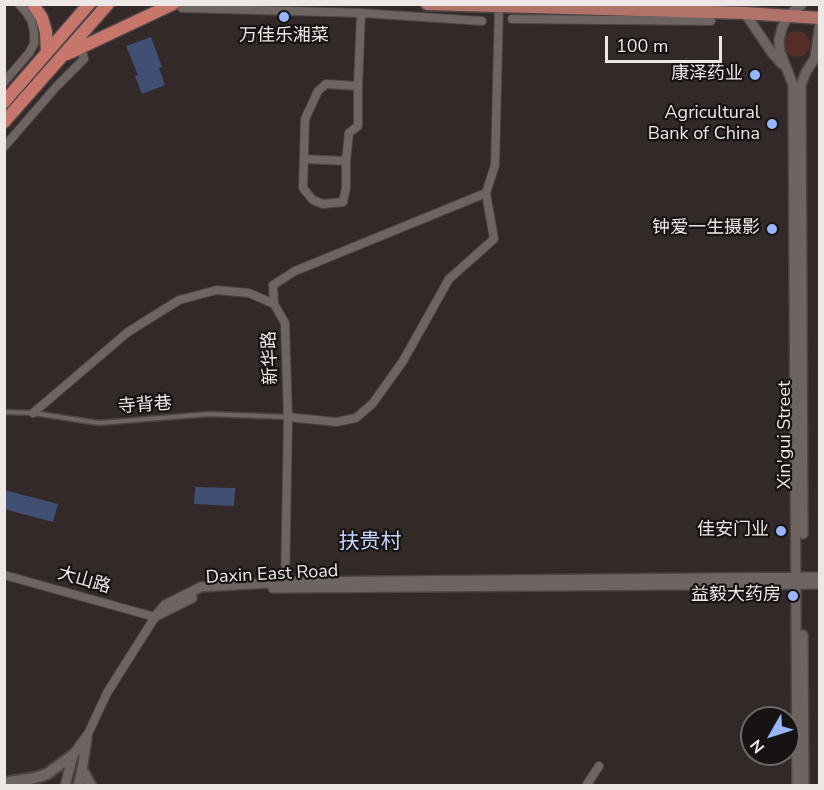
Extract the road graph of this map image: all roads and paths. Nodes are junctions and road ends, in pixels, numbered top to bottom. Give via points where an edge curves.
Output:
1 (19, 4) edge
2 (33, 4) edge
3 (89, 4) edge
4 (108, 4) edge
5 (427, 4) edge
6 (802, 4) edge
7 (177, 6) edge
8 (505, 6) edge
9 (657, 8) edge
10 (361, 13) junction
11 (744, 13) junction
12 (788, 16) junction
13 (819, 18) edge
14 (512, 19) dead end
15 (483, 21) dead end
16 (711, 21) dead end
17 (819, 23) edge
18 (81, 48) junction
19 (47, 53) junction
20 (817, 56) edge
21 (61, 57) junction
22 (788, 71) junction
23 (4, 82) edge
24 (358, 86) junction
25 (4, 102) edge
26 (4, 122) edge
27 (4, 147) edge
28 (304, 159) junction
29 (346, 161) junction
30 (486, 193) junction
31 (274, 304) junction
32 (4, 412) edge
33 (33, 413) junction
34 (288, 417) junction
35 (4, 574) edge
36 (819, 577) edge
37 (800, 580) junction
38 (819, 584) edge
39 (285, 585) junction
40 (155, 617) junction
41 (87, 736) junction
42 (73, 755) junction
43 (599, 766) dead end
44 (82, 770) junction
45 (7, 781) edge
46 (21, 786) edge
47 (65, 786) edge
48 (78, 786) edge
49 (91, 786) edge
50 (586, 786) edge
51 (797, 786) edge
52 (804, 786) edge

1 - 23 street via 32,22 34,44
2 - 19 highway via 42,18
3 - 19 highway
4 - 21 highway
5 - 8 main road
6 - 12 street
7 - 10 street
7 - 18 highway
8 - 9 main road
8 - 30 street via 495,165
9 - 11 main road
10 - 15 street
10 - 24 street
11 - 12 main road
11 - 22 street
12 - 13 main road
12 - 22 street via 779,40
14 - 16 street
17 - 20 street
18 - 21 highway
18 - 27 street via 84,59
19 - 25 highway
20 - 37 street, Xin'gui Street via 801,85
21 - 26 highway
22 - 37 street via 794,85
24 - 28 street via 326,84 318,91 305,119
24 - 29 street via 358,126 349,133
28 - 29 street
28 - 29 street via 303,188 313,200 323,204 343,202
30 - 31 street via 295,271 273,285
30 - 34 street via 494,239 449,279 403,361 373,404 356,418 336,422
31 - 33 street, 新华路 via 249,293 217,290 179,300 129,332
31 - 34 street, 新华路 via 285,323
32 - 33 lane, 寺背巷
33 - 34 lane, 寺背巷 via 99,423 209,414
34 - 39 street, 新华路
35 - 40 street, 大山路
36 - 37 street
37 - 38 street
37 - 39 street, Daxin East Road
37 - 51 street, Xin'gui Street
37 - 52 street, Xin'gui Street
39 - 40 street, Daxin East Road via 201,593
40 - 41 street via 107,693
41 - 42 street
41 - 44 street
42 - 45 main road via 47,774
42 - 47 street
43 - 50 street
44 - 48 street
44 - 49 main road
45 - 46 main road

